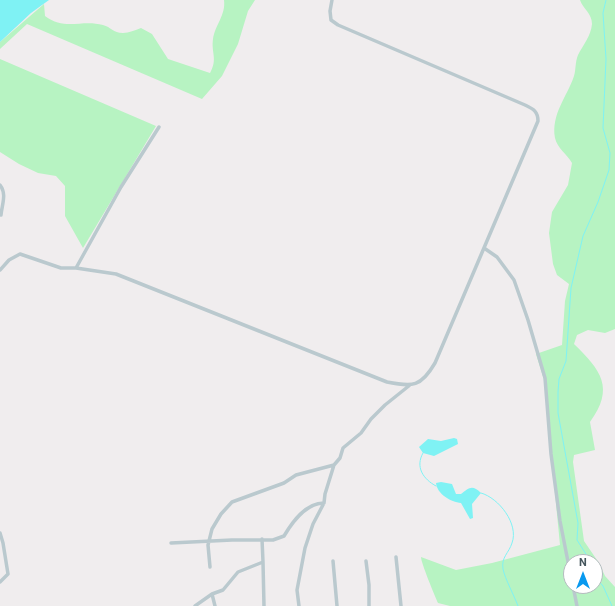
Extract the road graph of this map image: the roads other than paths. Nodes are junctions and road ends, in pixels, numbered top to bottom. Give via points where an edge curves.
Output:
1 (332, 0) edge
2 (159, 127) dead end
3 (0, 185) edge
4 (1, 215) edge
5 (484, 248) junction
6 (76, 268) junction
7 (0, 270) edge
8 (410, 385) junction
9 (334, 465) junction
10 (324, 503) junction
11 (0, 533) edge
12 (262, 539) junction
13 (210, 541) junction
14 (171, 543) dead end
15 (566, 554) edge
16 (396, 557) dead end
17 (333, 561) dead end
18 (366, 561) dead end
19 (263, 562) junction
20 (210, 567) dead end
21 (0, 582) edge
22 (212, 594) junction
23 (575, 594) edge
24 (195, 606) edge
25 (215, 606) edge
26 (264, 606) edge
27 (299, 606) edge
28 (337, 606) edge
29 (369, 606) edge
30 (401, 606) edge
31 (578, 606) edge

1 - 5 street via 331,20 338,25 537,112 538,121
2 - 6 street via 121,187
3 - 4 street via 4,190
5 - 8 street via 436,363 423,381
5 - 15 street via 497,257 514,280 546,378 551,454
6 - 7 street via 61,268 20,254 9,260
6 - 8 street via 116,274 387,382
8 - 9 street via 385,405 343,448 340,458
9 - 10 street
9 - 13 street via 296,475 284,483 232,502 212,529
10 - 12 street via 310,505 284,536 273,540
10 - 27 street via 305,548 297,590
11 - 21 street via 4,543 8,574
12 - 13 street
12 - 19 street
13 - 14 street
13 - 20 street
16 - 30 street
17 - 28 street
18 - 29 street
19 - 22 street via 238,572 223,590
19 - 26 street
22 - 24 street
22 - 25 street
23 - 31 street

